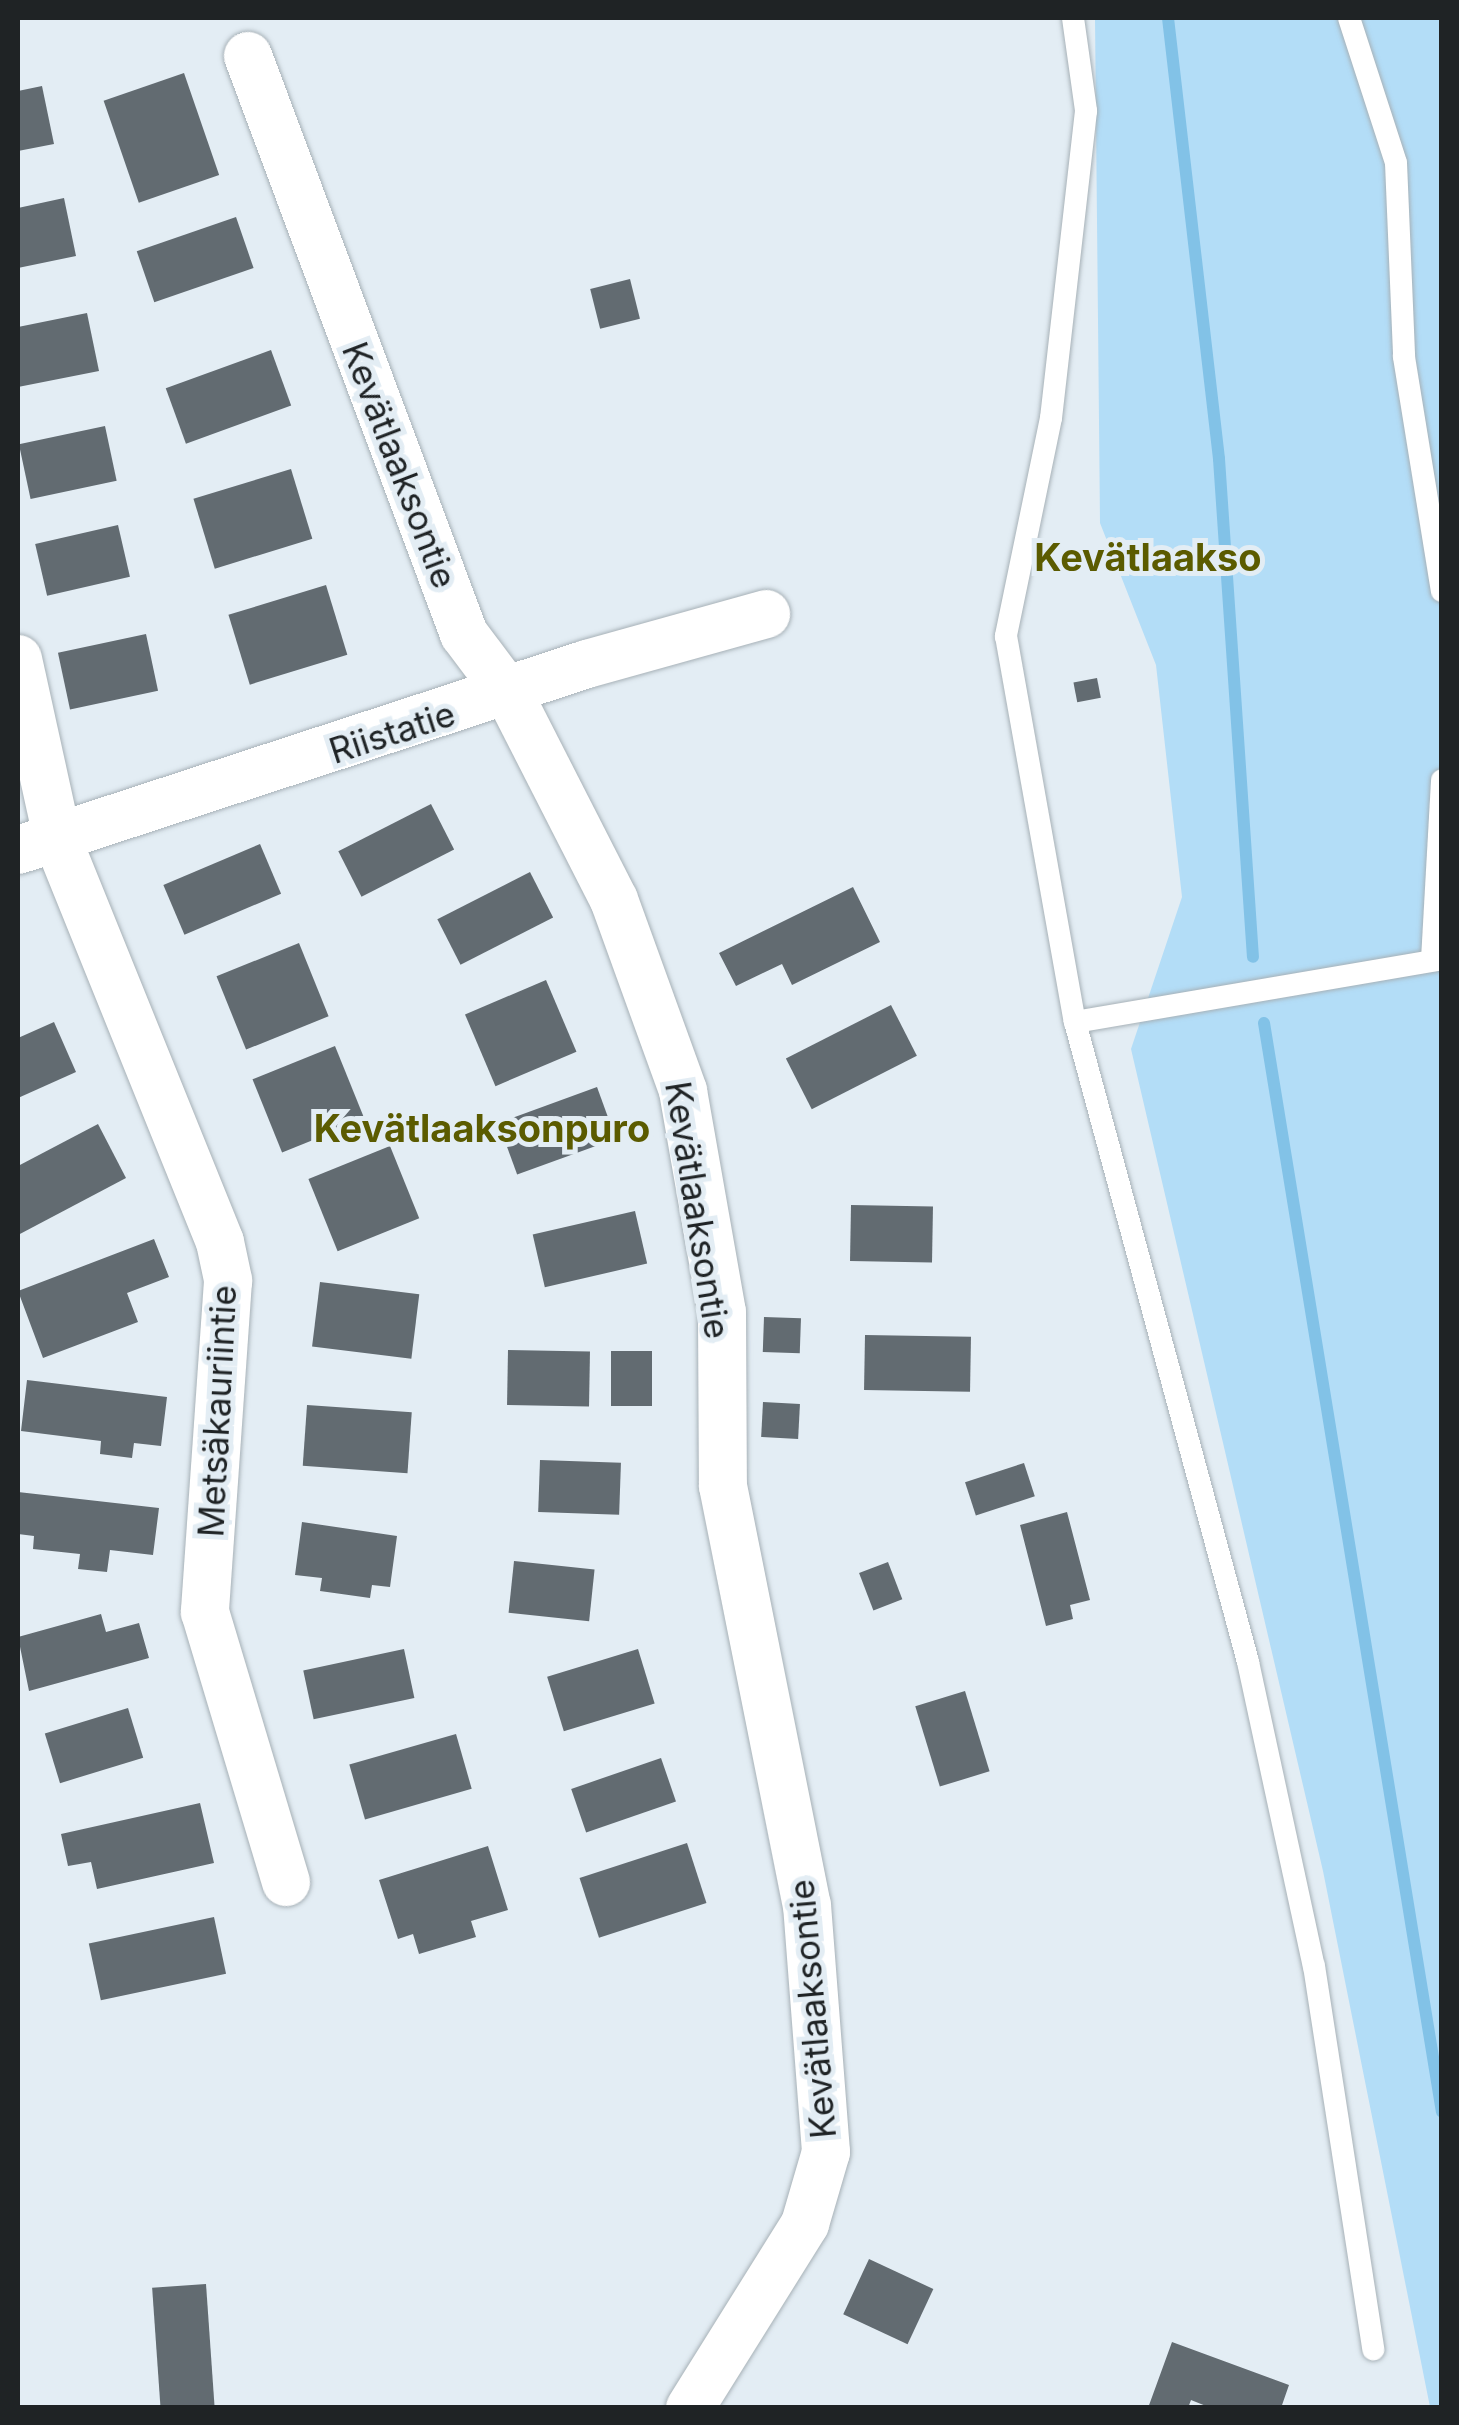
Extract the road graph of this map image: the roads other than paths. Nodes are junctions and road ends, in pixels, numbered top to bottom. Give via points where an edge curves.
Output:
1 (1073, 18) edge
2 (1349, 18) edge
3 (248, 56) dead end
4 (1442, 591) edge
5 (766, 614) dead end
6 (18, 659) edge
7 (509, 694) junction
8 (1442, 780) edge
9 (38, 846) edge
10 (1437, 960) edge
11 (1076, 1022) junction
12 (286, 1882) dead end
13 (1373, 2350) dead end
14 (690, 2408) edge

1 - 11 lane via 1086,111 1050,418 1006,636
2 - 4 lane via 1396,163 1404,357
3 - 7 street, Kevätlaaksontie via 464,634
5 - 7 street, Riistatie
6 - 9 street, Metsäkauriintie
7 - 9 street, Riistatie
7 - 14 street, Kevätlaaksontie via 614,900 683,1091 722,1312 723,1486 807,1905 818,2002 826,2152 805,2224
8 - 10 lane
9 - 12 street, Metsäkauriintie via 220,1242 228,1280 205,1612
10 - 11 lane
11 - 13 lane via 1248,1662 1314,1966

